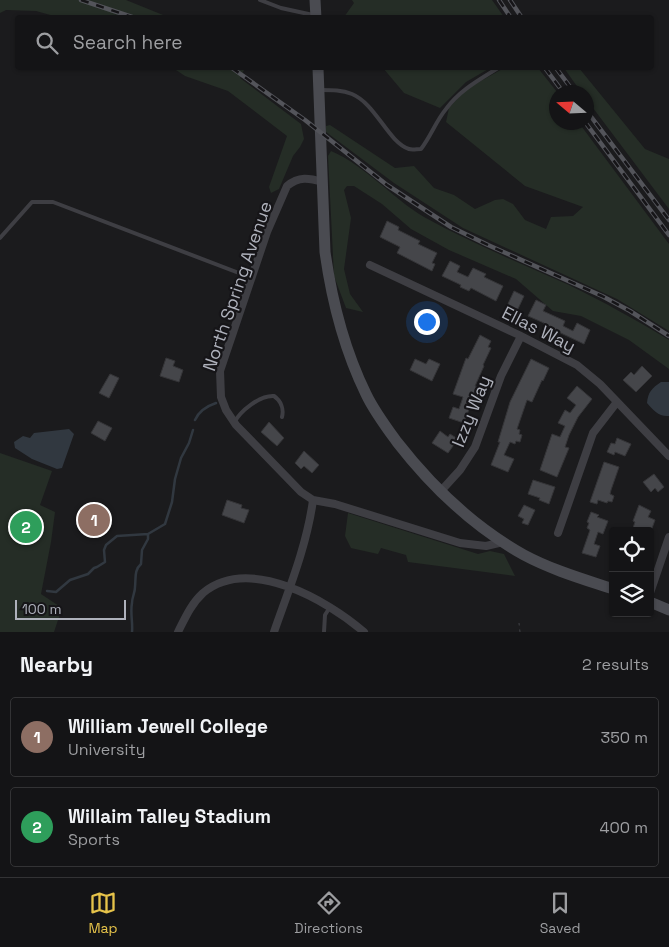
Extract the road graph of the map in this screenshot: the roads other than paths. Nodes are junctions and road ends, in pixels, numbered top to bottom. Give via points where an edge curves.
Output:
1 (260, 0) edge
2 (315, 0) edge
3 (309, 15) edge
4 (316, 15) edge
5 (318, 70) edge
6 (495, 70) edge
7 (319, 90) junction
8 (323, 182) junction
9 (0, 238) edge
10 (370, 265) dead end
11 (252, 278) junction
12 (521, 336) junction
13 (617, 402) junction
14 (282, 417) dead end
15 (234, 423) junction
16 (669, 456) edge
17 (440, 492) junction
18 (313, 500) junction
19 (558, 532) dead end
20 (669, 537) edge
21 (503, 542) junction
22 (654, 581) edge
23 (290, 588) junction
24 (609, 588) edge
25 (654, 604) edge
26 (330, 607) junction
27 (669, 610) edge
28 (178, 632) edge
29 (274, 632) edge
30 (324, 632) edge
31 (364, 632) edge

1 - 3 lane
2 - 4 main road
5 - 7 main road
6 - 7 lane via 462,91 445,110 421,149 410,149 398,142 365,102 354,95 338,90
7 - 8 main road
8 - 11 street, North Spring Avenue via 301,178 288,186 267,232
8 - 17 main road via 329,277 339,325 355,368 367,396 387,428
9 - 11 lane via 32,202 53,202
10 - 12 street, Ellas Way
11 - 15 street, North Spring Avenue via 220,371 221,397
12 - 13 street, Ellas Way via 577,365
12 - 17 street, Izzy Way via 501,376 476,447
13 - 16 street, Ellas Way
13 - 19 street via 593,433
14 - 15 lane via 279,401 274,396 267,396
15 - 18 street, North Spring Avenue via 301,492
17 - 21 main road
18 - 21 street, North Spring Avenue via 460,543 486,546
18 - 23 street
20 - 22 street
21 - 24 main road via 551,568
23 - 26 street
23 - 28 street via 249,578 221,583 198,598
23 - 29 street
25 - 27 main road
26 - 30 lane via 324,615
26 - 31 street

